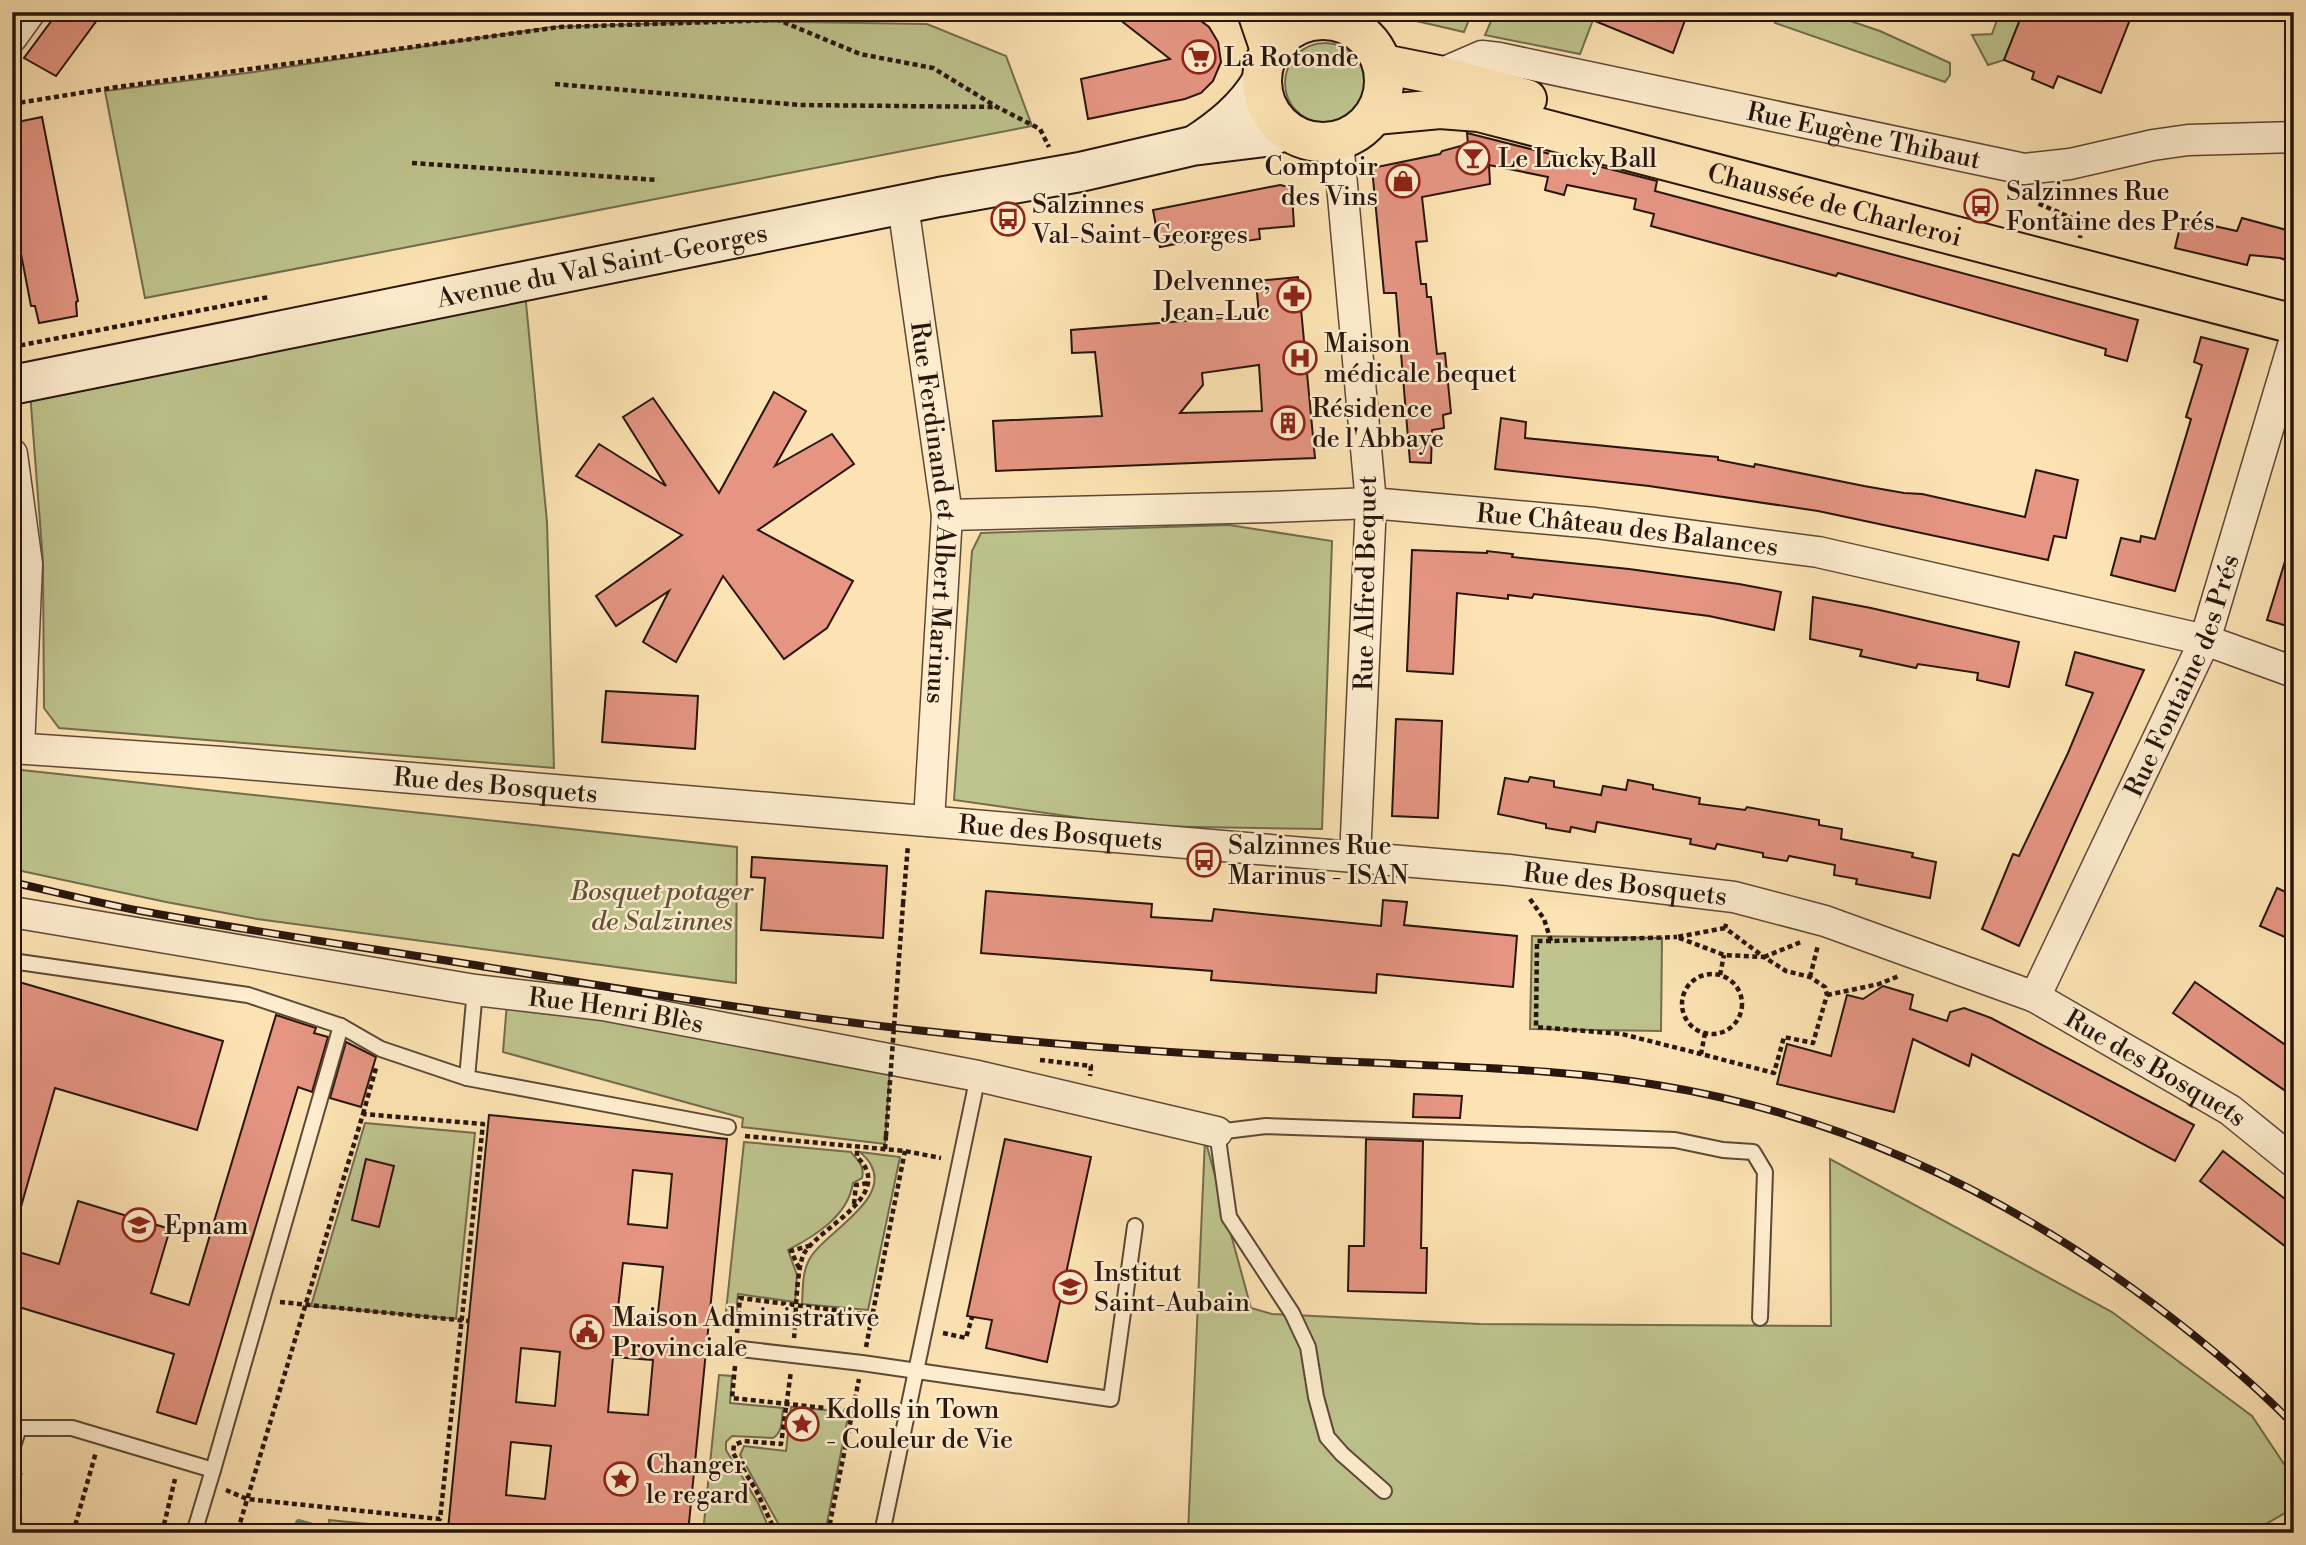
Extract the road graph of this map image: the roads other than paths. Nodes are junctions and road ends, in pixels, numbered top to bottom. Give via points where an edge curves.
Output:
1 (30, 12) edge
2 (1257, 12) edge
3 (1309, 16) edge
4 (12, 37) edge
5 (1382, 64) junction
6 (1266, 66) junction
7 (1438, 75) junction
8 (1375, 115) junction
9 (1285, 130) junction
10 (2294, 137) edge
11 (1338, 141) junction
12 (1192, 146) junction
13 (903, 205) junction
14 (2294, 307) edge
15 (2294, 324) edge
16 (2294, 342) edge
17 (12, 385) edge
18 (12, 454) edge
19 (1371, 503) junction
20 (947, 515) junction
21 (2205, 640) junction
22 (2294, 671) edge
23 (16, 748) edge
24 (920, 820) junction
25 (1355, 858) junction
26 (12, 912) edge
27 (12, 961) edge
28 (475, 990) junction
29 (2035, 997) junction
30 (341, 1026) junction
31 (978, 1076) junction
32 (467, 1078) junction
33 (731, 1131) road end
34 (1217, 1132) junction
35 (2294, 1162) edge
36 (1135, 1226) dead end
37 (1760, 1318) dead end
38 (739, 1342) road end
39 (916, 1371) junction
40 (12, 1449) edge
41 (211, 1477) junction
42 (1384, 1491) dead end
43 (194, 1533) edge
44 (882, 1533) edge

1 - 4 street
2 - 6 main road
3 - 5 main road via 1352,26 1376,49
3 - 6 main road via 1281,36
5 - 7 main road, Chaussée de Charleroi
5 - 8 main road via 1384,90
6 - 9 main road via 1269,108
6 - 12 main road, Avenue du Val Saint-Georges via 1252,98 1219,129
7 - 10 street, Rue Eugène Thibaut via 1482,57 1499,58 2024,169 2188,140
7 - 14 main road, Chaussée de Charleroi via 2079,253
8 - 11 main road via 1357,133
8 - 15 main road, Chaussée de Charleroi via 1440,109 1479,112
9 - 11 main road via 1320,143
9 - 12 main road, Avenue du Val Saint-Georges via 1272,136
11 - 19 street, Rue Alfred Bequet
12 - 13 main road, Avenue du Val Saint-Georges
13 - 17 main road, Avenue du Val Saint-Georges
13 - 20 street, Rue Ferdinand et Albert Marinus
16 - 21 street, Rue Fontaine des Prés
18 - 23 street via 27,564
19 - 20 street, Rue Château des Balances
19 - 21 street, Rue Château des Balances via 1595,523 1818,552
19 - 25 street, Rue Alfred Bequet
20 - 24 street, Rue Ferdinand et Albert Marinus
21 - 22 street, Rue Château des Balances
21 - 29 street, Rue Fontaine des Prés
23 - 24 street, Rue des Bosquets
24 - 25 street, Rue des Bosquets
25 - 29 street, Rue des Bosquets via 1508,870 1734,897 1825,921
26 - 28 street, Rue Henri Blès
27 - 30 lane via 248,995
28 - 31 street, Rue Henri Blès via 603,1005
28 - 32 lane
29 - 35 street, Rue des Bosquets via 2230,1110
30 - 32 lane via 382,1049
30 - 41 lane
31 - 34 street, Rue Henri Blès
31 - 39 lane
32 - 33 lane
34 - 37 lane via 1266,1126 1675,1140 1754,1152 1765,1172
34 - 42 lane via 1229,1217 1292,1313 1308,1347 1327,1437
36 - 39 lane via 1111,1399
38 - 39 lane via 792,1355
39 - 44 lane
40 - 41 lane via 19,1428 72,1428
41 - 43 lane

